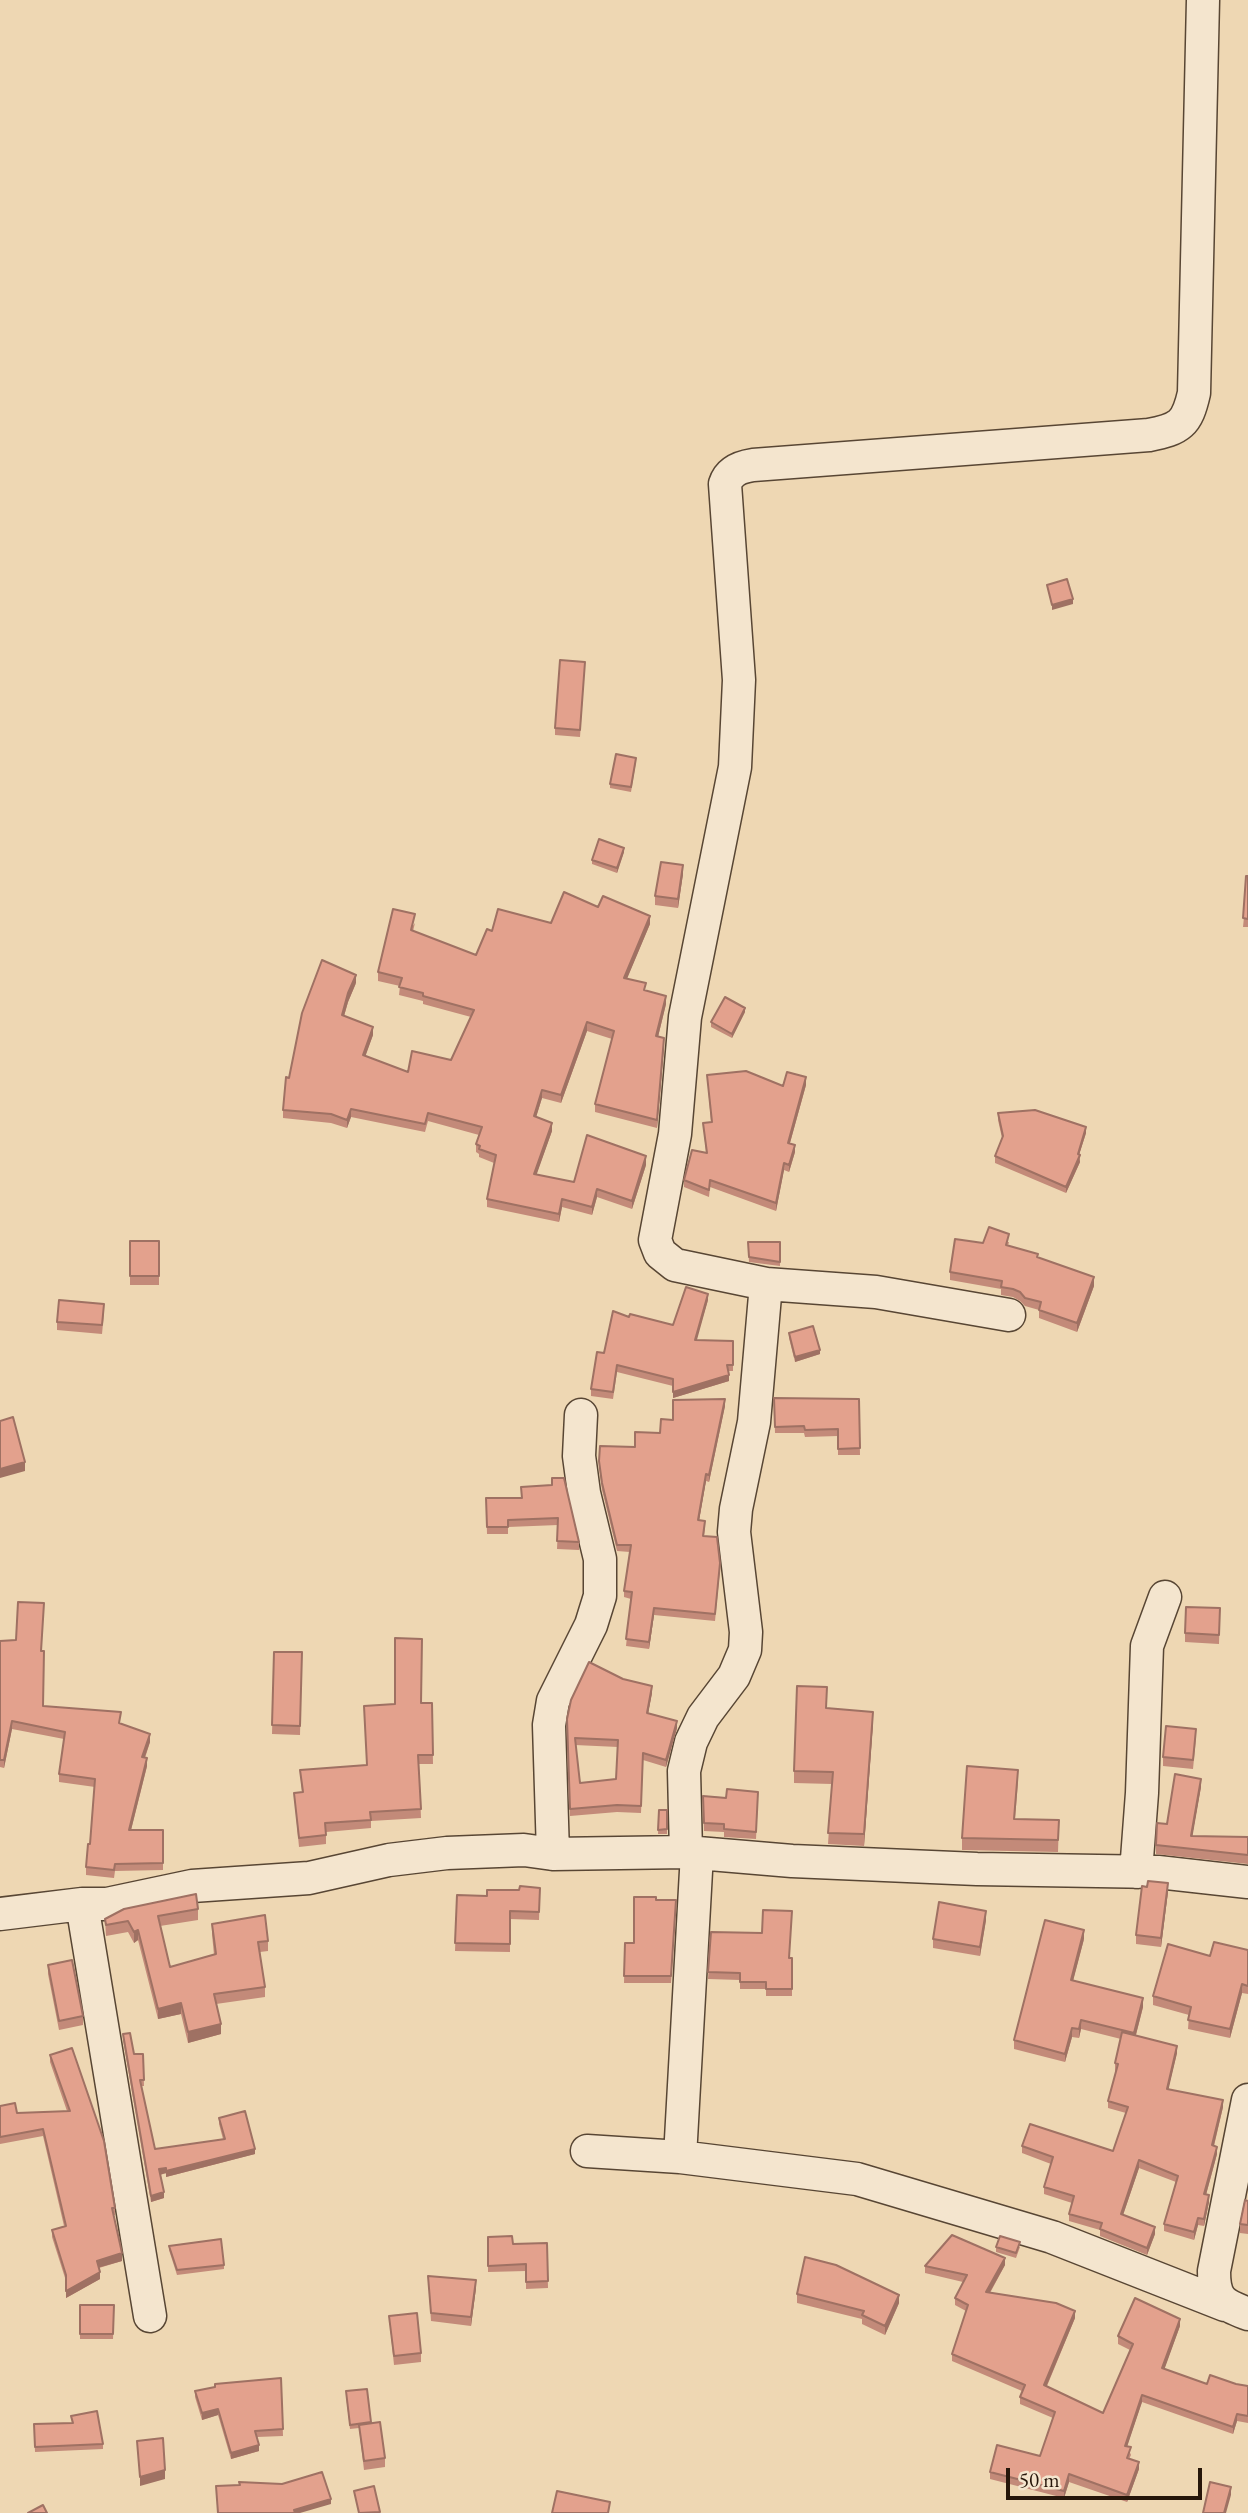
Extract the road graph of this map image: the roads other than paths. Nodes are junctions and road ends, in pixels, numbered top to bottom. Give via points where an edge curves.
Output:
1 (1203, 0) edge
2 (766, 1284) junction
3 (1009, 1315) dead end
4 (581, 1415) dead end
5 (1165, 1597) dead end
6 (691, 1853) junction
7 (553, 1854) junction
8 (1136, 1872) junction
9 (1248, 1882) edge
10 (82, 1904) junction
11 (0, 1914) edge
12 (1248, 2100) edge
13 (587, 2151) dead end
14 (680, 2157) junction
15 (1236, 2310) edge
16 (150, 2316) dead end

1 - 2 street via 1194,393 1181,425 1149,435 753,465 727,477 739,680 735,767 685,1017 675,1134 655,1240 660,1253 675,1265
2 - 3 street via 876,1292
2 - 6 street via 754,1422 734,1532 745,1650 691,1742 684,1770
4 - 7 street via 579,1456 600,1559 600,1596 591,1625 553,1701 549,1725
5 - 8 street via 1147,1646
6 - 7 street
6 - 8 street via 963,1869
6 - 14 street
7 - 10 street via 524,1850 447,1853 309,1878 192,1886 107,1904
8 - 9 street
10 - 11 street
10 - 16 street
12 - 15 street via 1214,2271 1214,2287
13 - 14 street
14 - 15 street via 857,2179 1052,2237

